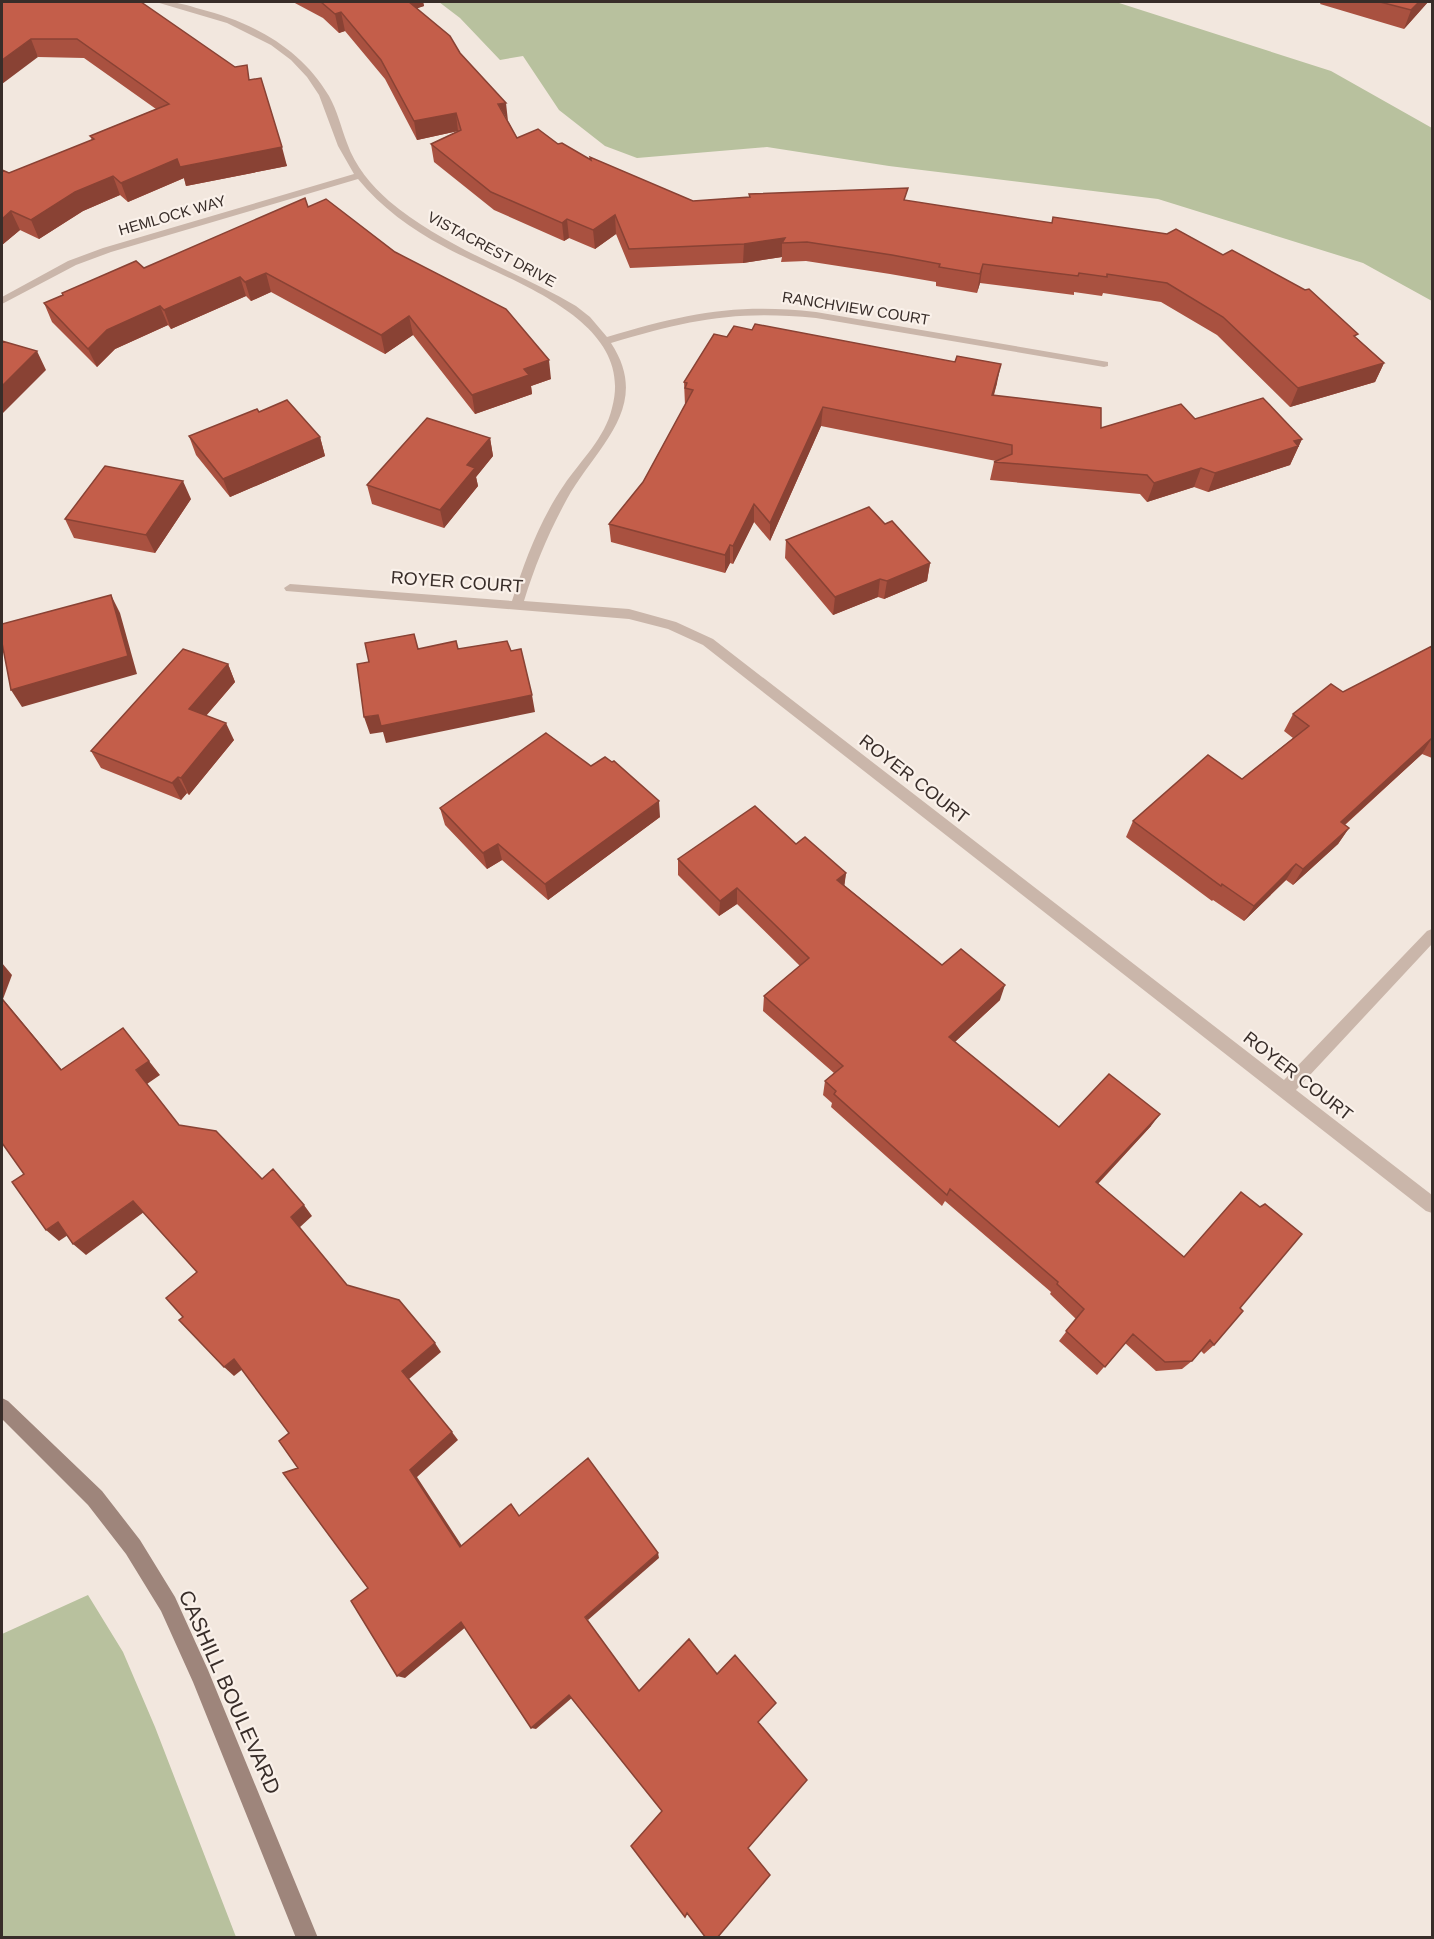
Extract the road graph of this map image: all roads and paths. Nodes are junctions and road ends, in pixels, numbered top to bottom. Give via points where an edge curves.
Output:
1 (160, 2) edge
2 (358, 177) junction
3 (2, 301) edge
4 (605, 340) junction
5 (1104, 364) dead end
6 (290, 588) dead end
7 (517, 604) junction
8 (1432, 935) edge
9 (1286, 1089) junction
10 (1432, 1205) edge
11 (2, 1407) edge
12 (308, 1938) edge

1 - 2 street, VISTACREST DRIVE via 220,17 286,51 325,96
2 - 3 street, HEMLOCK WAY via 107,250 72,263
2 - 4 street, VISTACREST DRIVE via 399,214 435,239 555,299 584,318
4 - 5 street, RANCHVIEW COURT via 689,318 774,311
4 - 7 street, VISTACREST DRIVE via 620,376 620,403 610,432 567,490 538,543
6 - 7 street, ROYER COURT
7 - 9 street, ROYER COURT via 629,614 672,625 708,642
8 - 9 street
9 - 10 street, ROYER COURT
11 - 12 street, CASHILL BOULEVARD via 95,1498 133,1547 168,1604

